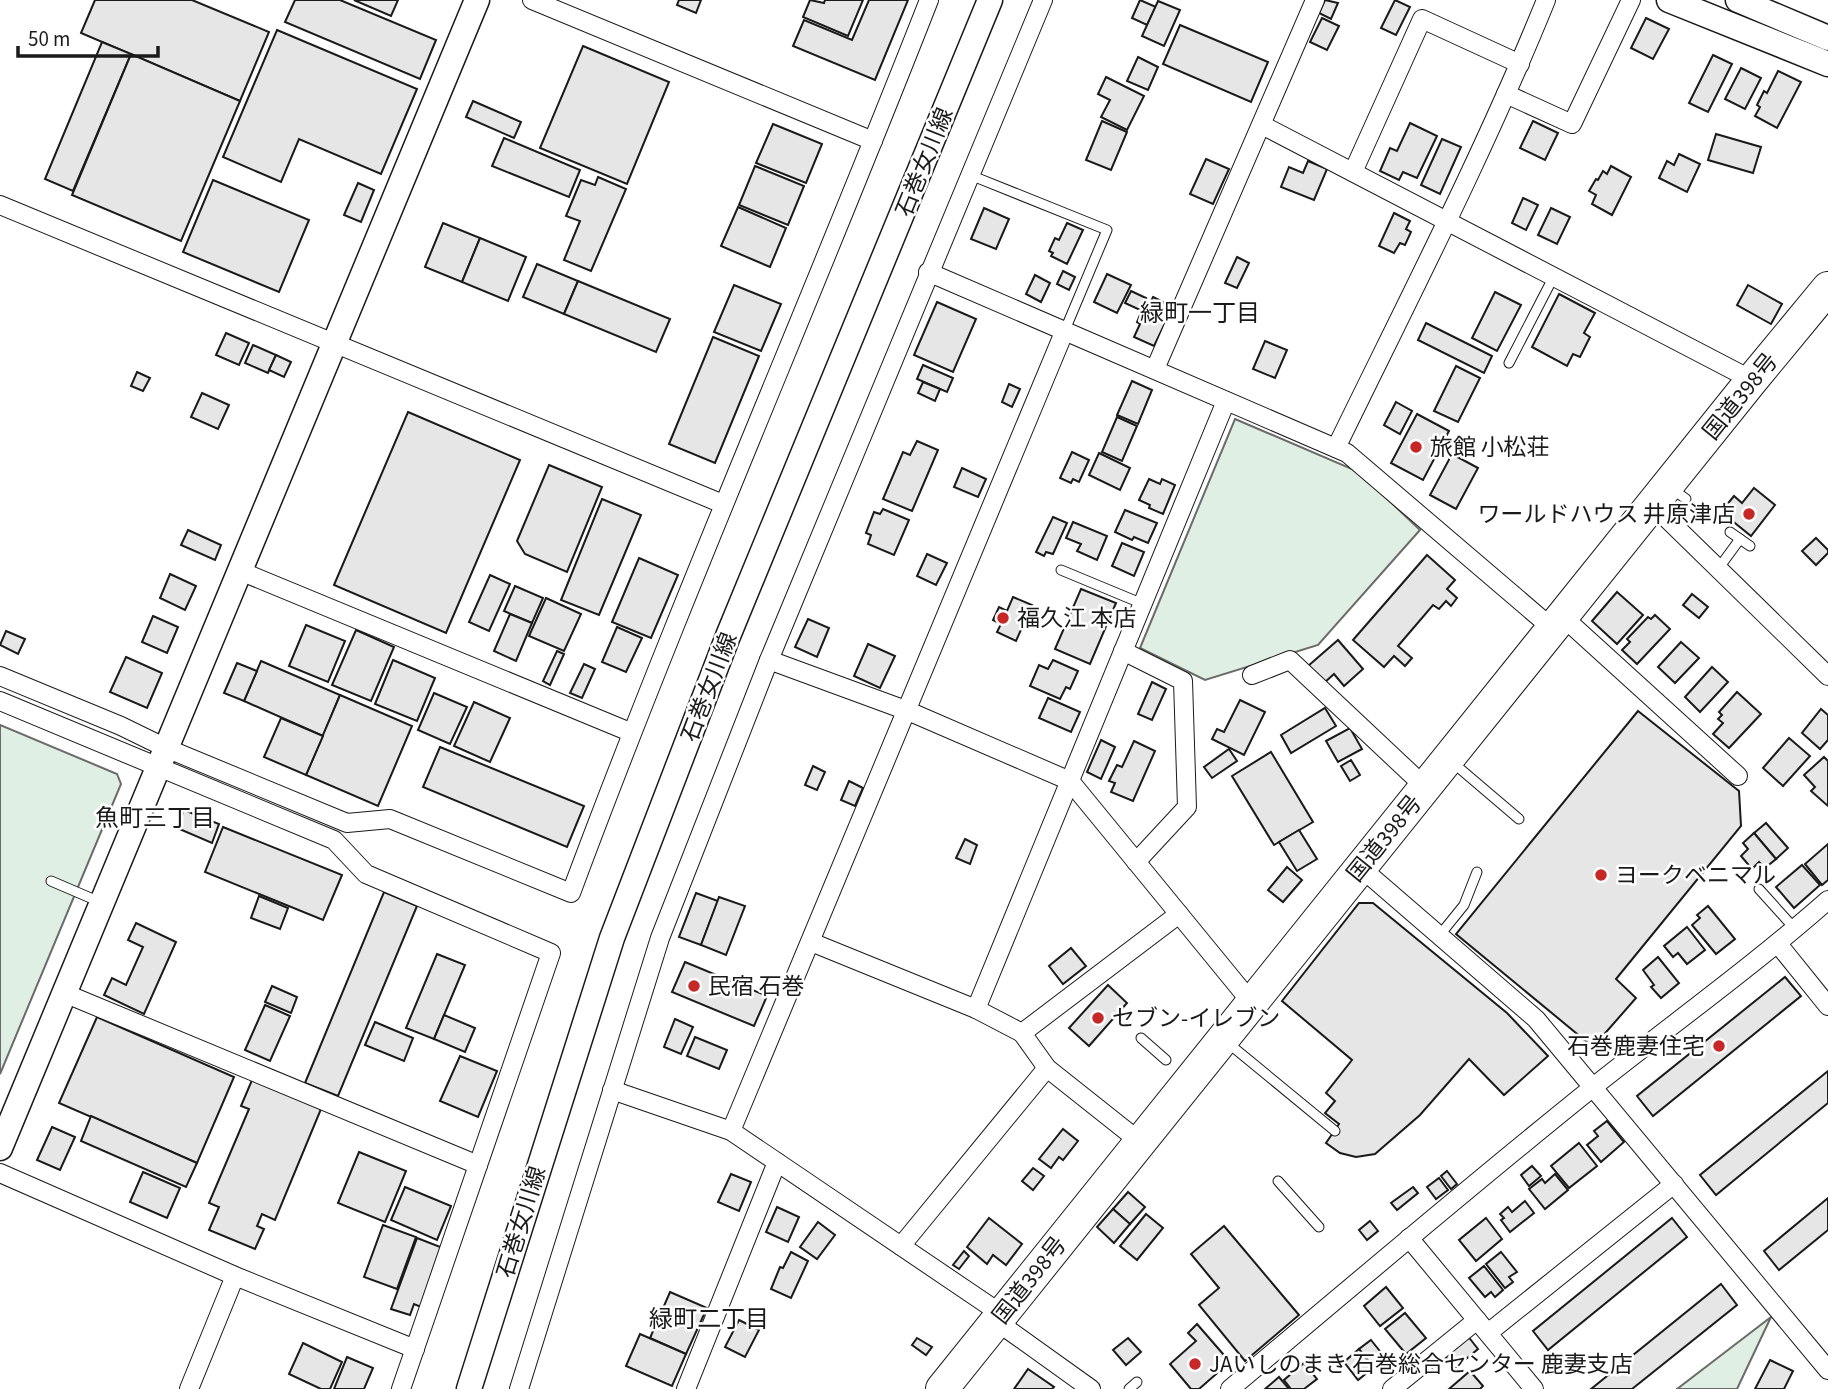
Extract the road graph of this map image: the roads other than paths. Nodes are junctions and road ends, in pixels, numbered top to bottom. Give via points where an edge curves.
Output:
1 (477, 0) edge
2 (531, 0) edge
3 (929, 0) edge
4 (990, 0) edge
5 (1042, 0) edge
6 (1315, 0) edge
7 (1546, 0) edge
8 (1631, 0) edge
9 (1668, 0) edge
10 (1738, 0) edge
11 (1828, 38) edge
12 (1520, 64) junction
13 (1828, 64) edge
14 (1506, 94) junction
15 (1262, 125) junction
16 (873, 141) junction
17 (1353, 172) junction
18 (970, 175) junction
19 (0, 205) edge
20 (1448, 220) junction
21 (928, 272) junction
22 (1554, 276) junction
23 (1828, 289) edge
24 (1065, 330) junction
25 (335, 344) junction
26 (1509, 363) dead end
27 (1154, 369) junction
28 (1752, 380) junction
29 (1226, 401) junction
30 (1336, 448) junction
31 (1669, 497) junction
32 (723, 504) junction
33 (1730, 532) dead end
34 (1740, 538) junction
35 (1750, 546) dead end
36 (1718, 569) junction
37 (1061, 570) dead end
38 (240, 571) junction
39 (1143, 604) junction
40 (1558, 623) junction
41 (1123, 651) junction
42 (769, 660) junction
43 (1252, 675) dead end
44 (0, 676) edge
45 (1828, 676) edge
46 (0, 701) edge
47 (908, 711) junction
48 (631, 732) junction
49 (162, 758) junction
50 (1448, 758) junction
51 (1738, 776) dead end
52 (1070, 781) junction
53 (1425, 787) junction
54 (1519, 819) dead end
55 (1136, 862) junction
56 (1360, 867) junction
57 (1476, 872) dead end
58 (51, 881) dead end
59 (1759, 889) dead end
60 (1828, 900) edge
61 (102, 902) junction
62 (1179, 914) junction
63 (1796, 929) junction
64 (1439, 936) junction
65 (811, 942) junction
66 (1778, 944) junction
67 (64, 993) junction
68 (1251, 1002) junction
69 (1828, 1006) edge
70 (976, 1009) junction
71 (1022, 1034) junction
72 (1141, 1038) dead end
73 (1222, 1038) junction
74 (1166, 1060) dead end
75 (1046, 1068) junction
76 (1594, 1087) junction
77 (612, 1090) junction
78 (731, 1131) junction
79 (1335, 1131) dead end
80 (1139, 1141) junction
81 (0, 1148) edge
82 (778, 1162) junction
83 (478, 1164) junction
84 (0, 1173) edge
85 (1278, 1181) dead end
86 (1674, 1184) junction
87 (1319, 1227) dead end
88 (1409, 1238) junction
89 (901, 1246) junction
90 (234, 1276) junction
91 (1000, 1316) junction
92 (1482, 1327) junction
93 (415, 1349) junction
94 (1828, 1370) edge
95 (1137, 1382) dead end
96 (1071, 1383) edge
97 (189, 1389) edge
98 (401, 1389) edge
99 (469, 1389) edge
100 (519, 1389) edge
101 (685, 1389) edge
102 (942, 1389) edge
103 (1091, 1389) edge
104 (1129, 1389) edge
105 (1230, 1389) edge
106 (1392, 1389) edge
107 (1534, 1389) edge

1 - 25 street
2 - 16 street
3 - 16 street
4 - 99 street, 石巻女川線 via 733,624 612,938
5 - 18 street
6 - 15 street
7 - 12 street
8 - 14 street via 1572,124
9 - 13 street
10 - 11 street
12 - 14 street
12 - 17 street via 1422,19
14 - 20 street
15 - 17 street
15 - 27 street
16 - 32 street
17 - 20 street
18 - 21 street
18 - 24 lane via 1107,230
19 - 25 street
20 - 22 street
20 - 30 street
21 - 24 street
21 - 42 street
22 - 26 lane
22 - 28 street
23 - 28 highway, 国道398号
24 - 27 street
24 - 47 street
25 - 32 street
25 - 38 street
27 - 29 street
28 - 31 highway, 国道398号
29 - 30 street
29 - 39 street
30 - 40 street
31 - 36 street
31 - 40 highway, 国道398号
32 - 48 street
33 - 34 lane
34 - 35 lane
34 - 36 lane
36 - 45 street
37 - 39 lane
38 - 48 street
38 - 49 street
39 - 41 street
40 - 50 highway, 国道398号
40 - 51 street
41 - 52 street
41 - 55 street via 1184,681 1187,807
42 - 47 street
42 - 77 street via 660,938
43 - 53 street via 1290,660
44 - 49 street via 121,726
46 - 49 street
47 - 52 street
47 - 65 street
48 - 49 street via 571,893 390,819 347,823
49 - 61 street
49 - 83 street via 334,840 366,874 551,953
50 - 53 highway, 国道398号
50 - 54 lane
52 - 55 street
52 - 70 street
53 - 56 highway, 国道398号
55 - 62 street
56 - 64 street
56 - 68 highway, 国道398号
57 - 64 lane via 1464,905
58 - 61 lane
59 - 63 lane
60 - 63 street
61 - 67 street
62 - 68 street
62 - 71 street
63 - 66 street
64 - 76 street via 1536,1019
65 - 70 street
65 - 78 street
66 - 69 street
66 - 76 street
67 - 81 street
67 - 83 street
68 - 73 highway, 国道398号
70 - 71 street
71 - 75 street
72 - 74 lane
73 - 79 lane
73 - 80 highway, 国道398号
75 - 80 street
75 - 89 street
76 - 86 street
76 - 88 street
77 - 78 street
77 - 100 street
78 - 82 street
80 - 91 highway, 国道398号
82 - 89 street
82 - 101 street
83 - 93 street
84 - 90 street
85 - 87 lane
86 - 92 street
86 - 94 street
88 - 92 street
88 - 105 street
89 - 91 street
90 - 93 street
90 - 97 street
91 - 96 street via 1010,1331
91 - 102 highway, 国道398号
92 - 106 street
92 - 107 street
93 - 98 street
95 - 104 lane
96 - 103 street

